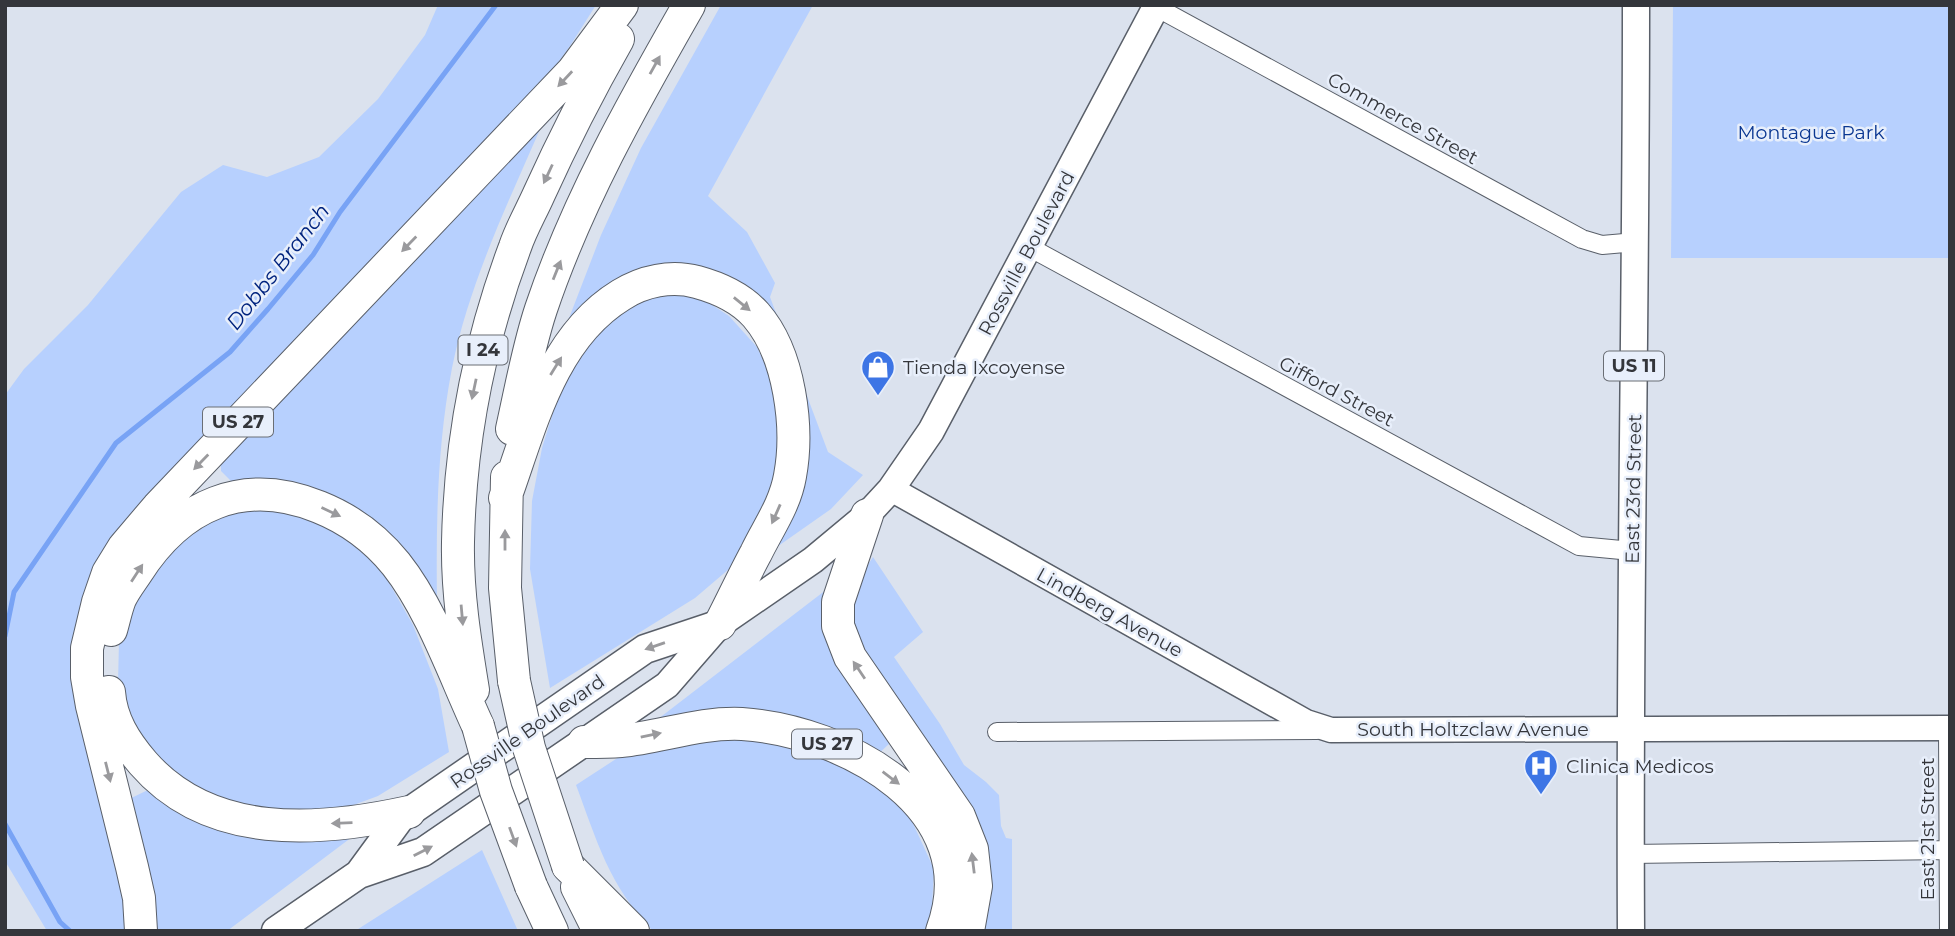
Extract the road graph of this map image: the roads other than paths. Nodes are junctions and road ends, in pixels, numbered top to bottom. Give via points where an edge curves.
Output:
1 (622, 5) edge
2 (636, 5) edge
3 (689, 5) edge
4 (1636, 5) edge
5 (1157, 6) edge
6 (1636, 242) junction
7 (1029, 247) junction
8 (891, 489) junction
9 (505, 498) junction
10 (867, 515) junction
11 (1632, 551) junction
12 (720, 624) junction
13 (478, 726) junction
14 (1630, 728) junction
15 (1949, 728) edge
16 (1331, 730) junction
17 (997, 732) dead end
18 (584, 742) junction
19 (409, 812) junction
20 (1948, 849) edge
21 (1630, 854) junction
22 (568, 866) junction
23 (359, 874) junction
24 (142, 931) edge
25 (276, 931) edge
26 (552, 931) edge
27 (599, 931) edge
28 (634, 931) edge
29 (942, 931) edge
30 (968, 931) edge
31 (1631, 931) edge
32 (1949, 931) edge

1 -> 24 highway, US 27 via 573,71 158,507 108,573 87,648 88,677 139,898
2 -> 13 highway, I 24 via 572,120 515,245 472,390 462,460 458,544 462,621
9 -> 3 highway, I 24 via 511,434 541,309 606,156
4 - 6 main road, East 23rd Street / US 11
5 - 6 street, Commerce Street via 1582,239 1602,245
5 - 7 main road, Rossville Boulevard
6 - 11 main road, East 23rd Street / US 11
7 - 8 main road, Rossville Boulevard via 931,431
7 - 11 street, Gifford Street via 1579,546
8 - 10 main road, Rossville Boulevard
8 - 16 main road, Lindberg Avenue via 1306,722
9 -> 12 highway via 547,380 573,340 600,312 620,295 666,279 715,287 736,298 756,316 772,341 792,406 795,439 790,478 776,517
22 -> 9 highway, I 24, bridge via 529,748 514,681 505,588
10 - 12 main road, Rossville Boulevard via 813,560
30 -> 10 highway via 976,886 972,849 959,816 850,657 838,626 838,602
11 - 14 main road, East 23rd Street / US 11
12 - 18 main road, Rossville Boulevard via 667,685
12 -> 19 highway, Rossville Boulevard via 645,649
19 -> 13 highway via 359,823 258,825 192,803 150,772 128,747 115,722 107,670 110,630 120,599 159,541 207,505 235,496 265,494 301,500 356,525 395,564 421,602
13 -> 26 highway, I 24, bridge via 496,791
14 - 15 main road, South Holtzclaw Avenue
14 - 16 main road, South Holtzclaw Avenue
14 - 21 main road, East 23rd Street / US 11
15 - 20 street, East 21st Street
16 - 17 street, South Holtzclaw Avenue
23 -> 18 highway, Rossville Boulevard via 424,852
18 -> 29 highway, US 27 via 741,724 796,732 876,766 928,813 944,845 951,876 949,914
19 - 23 highway, Rossville Boulevard
20 - 21 street
20 - 32 street, East 21st Street
21 - 31 main road, East 23rd Street / US 11
22 - 27 highway, I 24
22 - 28 highway
23 - 25 highway, Rossville Boulevard

